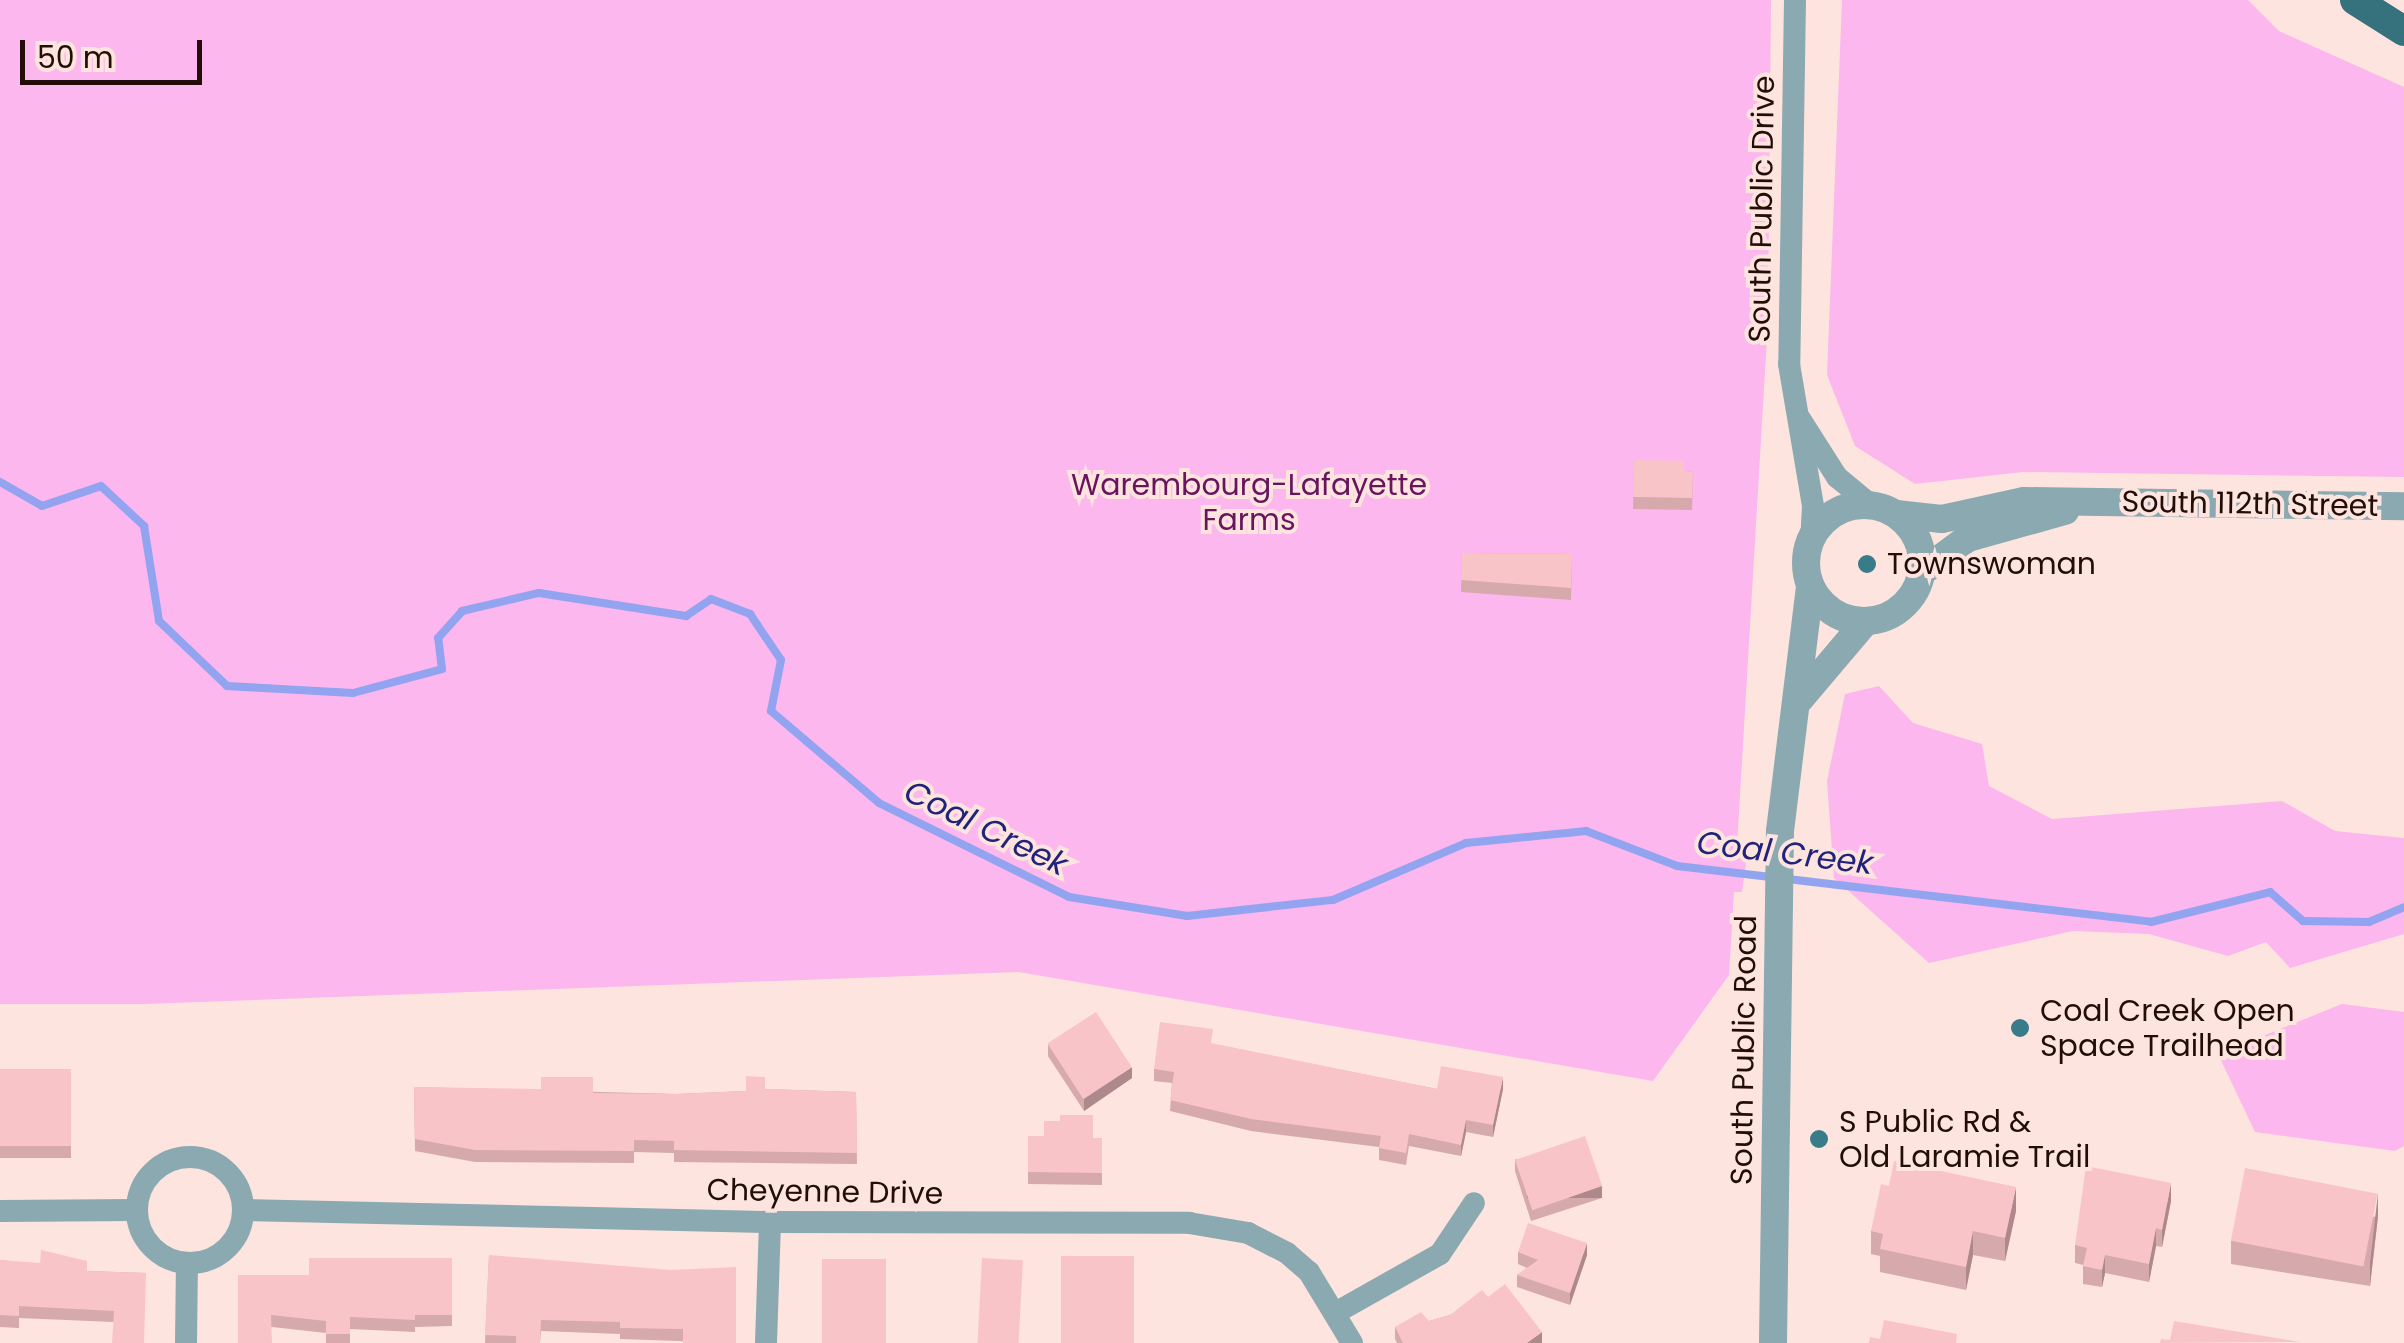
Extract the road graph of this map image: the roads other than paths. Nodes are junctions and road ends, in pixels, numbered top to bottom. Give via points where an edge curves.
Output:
1 (1795, 0) edge
2 (2355, 0) edge
3 (2404, 31) edge
4 (1800, 419) junction
5 (2096, 503) junction
6 (2404, 506) edge
7 (1884, 510) junction
8 (1811, 540) junction
9 (1922, 572) junction
10 (1810, 585) junction
11 (1864, 622) junction
12 (1799, 700) junction
13 (1474, 1204) dead end
14 (136, 1210) junction
15 (244, 1210) junction
16 (0, 1212) edge
17 (770, 1222) junction
18 (187, 1264) junction
19 (1337, 1312) junction
20 (186, 1343) edge
21 (766, 1343) edge
22 (1352, 1343) edge
23 (1773, 1343) edge

1 - 4 street, South Public Drive via 1789,364
2 - 3 main road
4 - 7 street via 1837,477
4 - 8 street
5 - 6 street, South 112th Street
5 - 7 street, South 112th Street via 2024,500 1942,519
5 - 9 street, South 112th Street via 1978,534
7 - 8 street via 1835,514
7 - 9 street via 1919,544
8 - 10 street
9 - 11 street via 1898,611
10 - 11 street via 1832,612
10 - 12 street, South Public Road
11 - 12 street, South Public Road
12 - 23 street, South Public Road via 1780,831
13 - 19 street via 1440,1254
14 - 15 street via 154,1170 198,1157 225,1170
14 - 16 street
14 - 18 street via 156,1252
15 - 17 street, Cheyenne Drive
15 - 18 street via 226,1250
17 - 19 street, Cheyenne Drive via 1189,1223 1248,1233 1287,1253
17 - 21 street
18 - 20 street
19 - 22 street, Cheyenne Drive

